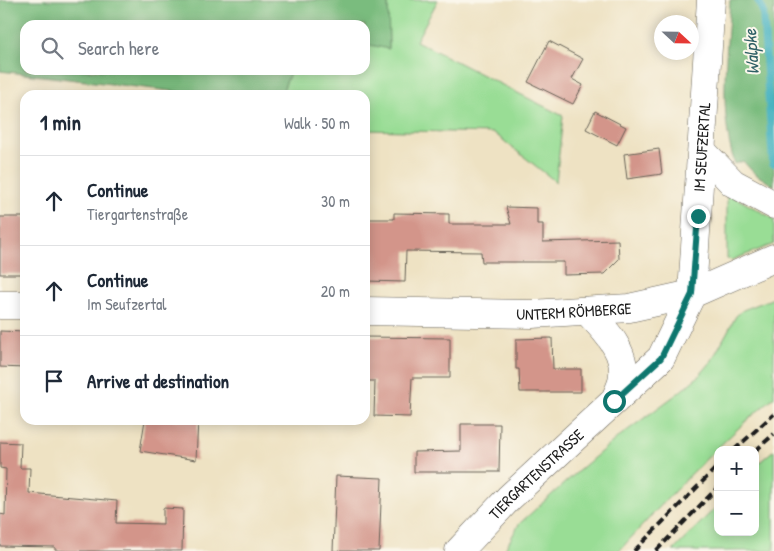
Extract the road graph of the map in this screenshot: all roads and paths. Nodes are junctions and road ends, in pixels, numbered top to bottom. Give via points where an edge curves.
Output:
1 (712, 0) edge
2 (702, 152) junction
3 (774, 204) edge
4 (774, 258) edge
5 (692, 294) junction
6 (0, 305) edge
7 (20, 306) edge
8 (587, 310) junction
9 (370, 311) edge
10 (614, 401) junction
11 (459, 551) edge

1 - 2 main road, IM SEUFZERTAL
2 - 3 main road via 733,183
2 - 5 main road, IM SEUFZERTAL
4 - 5 main road, UNTERM RÖMBERGE
5 - 8 main road, UNTERM RÖMBERGE via 629,308
5 - 10 main road, TIERGARTENSTRASSE via 661,358
6 - 7 main road
8 - 9 main road, UNTERM RÖMBERGE via 532,314
8 - 10 main road, TIERGARTENSTRASSE via 612,338 622,358 622,381
10 - 11 main road, TIERGARTENSTRASSE via 509,498

